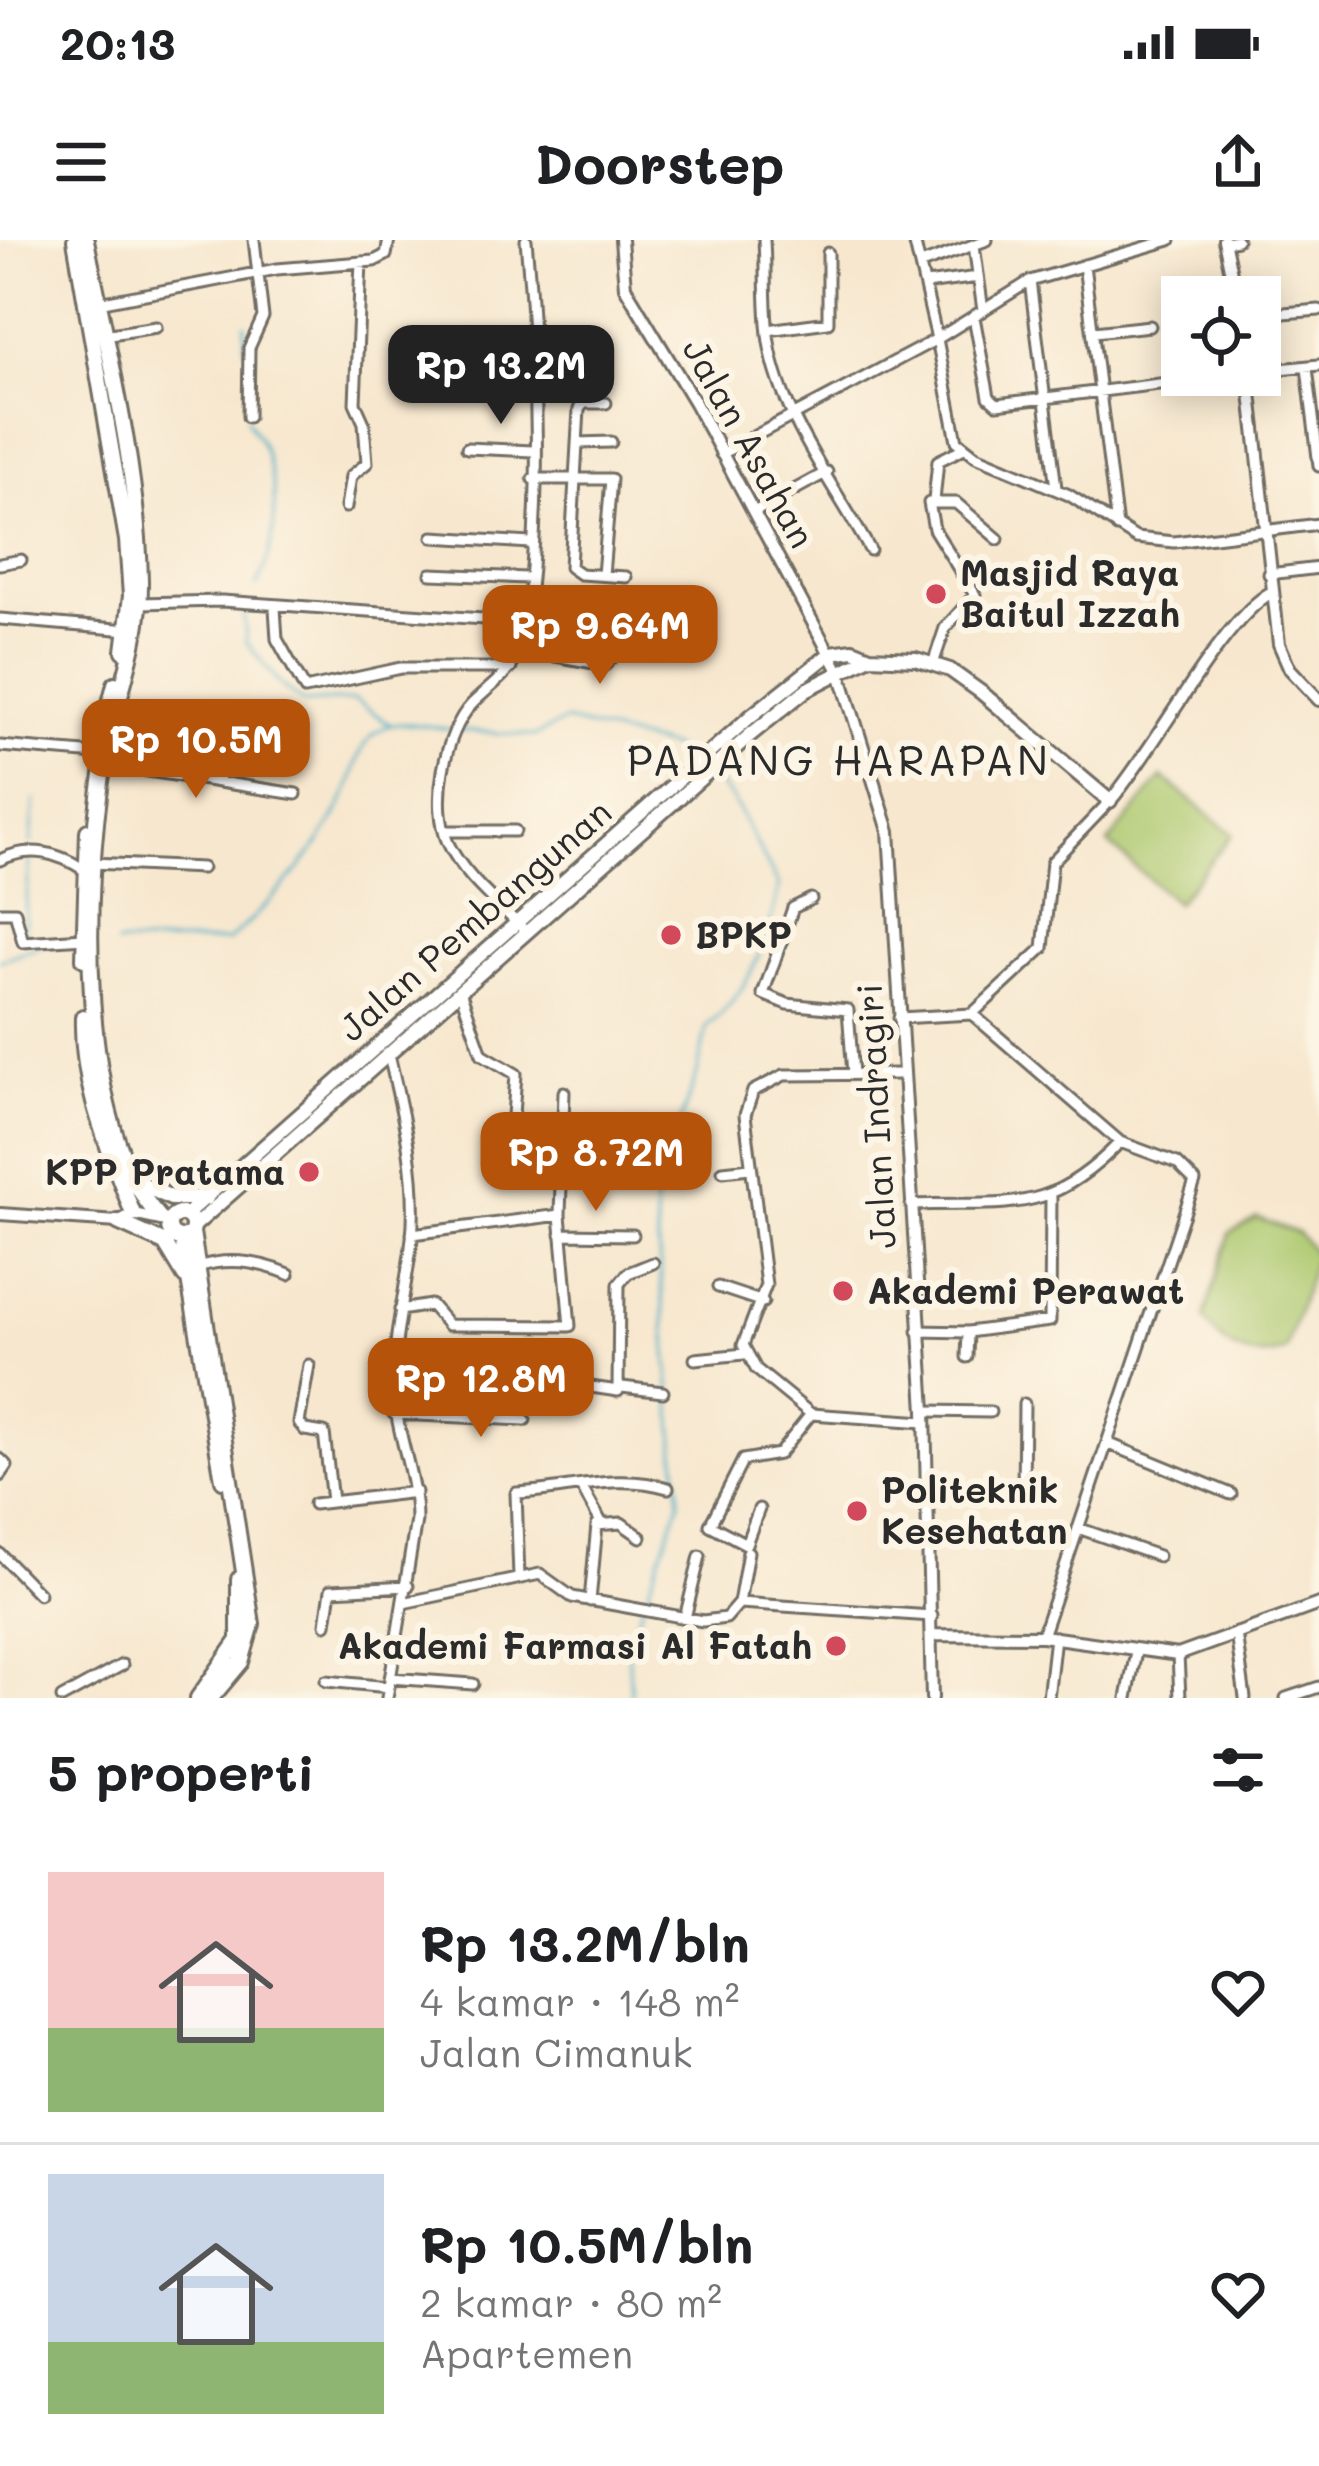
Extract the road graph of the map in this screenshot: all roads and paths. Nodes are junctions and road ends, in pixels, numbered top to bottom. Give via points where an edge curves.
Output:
1 (75, 240) edge
2 (86, 240) edge
3 (254, 240) edge
4 (389, 240) edge
5 (526, 240) edge
6 (621, 240) edge
7 (764, 240) edge
8 (914, 240) edge
9 (987, 240) edge
10 (1170, 240) edge
11 (1229, 241) edge
12 (974, 245) junction
13 (828, 254) dead end
14 (361, 262) junction
15 (921, 264) junction
16 (1084, 265) junction
17 (260, 272) junction
18 (1233, 276) edge
19 (978, 277) junction
20 (1030, 281) junction
21 (926, 284) junction
22 (93, 304) junction
23 (1319, 310) edge
24 (1281, 313) edge
25 (979, 314) junction
26 (1150, 326) dead end
27 (156, 327) dead end
28 (768, 329) junction
29 (1094, 332) junction
30 (104, 335) junction
31 (937, 338) junction
32 (1313, 366) edge
33 (1281, 369) edge
34 (1161, 384) edge
35 (466, 388) dead end
36 (532, 390) junction
37 (1100, 391) junction
38 (1251, 396) edge
39 (1048, 398) junction
40 (606, 403) dead end
41 (794, 414) junction
42 (112, 415) junction
43 (248, 417) dead end
44 (611, 442) dead end
45 (578, 443) junction
46 (466, 448) dead end
47 (964, 448) junction
48 (533, 451) junction
49 (722, 454) junction
50 (1319, 466) edge
51 (827, 472) junction
52 (576, 477) junction
53 (532, 479) junction
54 (1055, 488) junction
55 (934, 501) junction
56 (346, 507) dead end
57 (754, 512) junction
58 (1319, 524) edge
59 (1117, 527) junction
60 (1267, 529) junction
61 (433, 537) dead end
62 (998, 538) dead end
63 (530, 543) junction
64 (870, 550) dead end
65 (21, 560) dead end
66 (0, 564) edge
67 (1319, 568) edge
68 (431, 574) dead end
69 (603, 574) junction
70 (1269, 574) junction
71 (626, 577) dead end
72 (527, 578) junction
73 (1273, 592) junction
74 (140, 603) junction
75 (526, 604) junction
76 (275, 608) junction
77 (0, 619) edge
78 (526, 622) junction
79 (618, 622) junction
80 (639, 626) dead end
81 (128, 630) junction
82 (523, 650) junction
83 (831, 653) junction
84 (870, 657) junction
85 (933, 664) junction
86 (512, 668) junction
87 (840, 673) junction
88 (1319, 700) edge
89 (284, 736) dead end
90 (0, 746) edge
91 (100, 759) junction
92 (218, 782) junction
93 (296, 794) dead end
94 (1110, 801) junction
95 (659, 806) junction
96 (515, 830) dead end
97 (445, 831) junction
98 (0, 860) edge
99 (89, 866) junction
100 (202, 868) dead end
101 (811, 899) dead end
102 (0, 912) edge
103 (522, 928) junction
104 (84, 938) junction
105 (460, 991) junction
106 (973, 1013) junction
107 (899, 1018) junction
108 (383, 1041) junction
109 (389, 1055) junction
110 (853, 1074) junction
111 (901, 1074) junction
112 (564, 1092) dead end
113 (1120, 1142) junction
114 (511, 1143) dead end
115 (750, 1168) junction
116 (723, 1171) dead end
117 (136, 1181) junction
118 (1051, 1196) junction
119 (206, 1198) junction
120 (911, 1205) junction
121 (0, 1214) edge
122 (134, 1214) junction
123 (560, 1215) junction
124 (164, 1219) junction
125 (118, 1222) junction
126 (188, 1228) junction
127 (412, 1234) junction
128 (561, 1234) junction
129 (633, 1235) dead end
130 (653, 1263) dead end
131 (193, 1274) junction
132 (289, 1274) dead end
133 (718, 1287) dead end
134 (764, 1302) junction
135 (400, 1310) junction
136 (918, 1331) junction
137 (968, 1332) junction
138 (744, 1354) junction
139 (967, 1357) dead end
140 (695, 1359) dead end
141 (309, 1365) dead end
142 (622, 1387) junction
143 (663, 1392) dead end
144 (1024, 1404) dead end
145 (990, 1412) dead end
146 (394, 1414) junction
147 (811, 1414) junction
148 (440, 1416) junction
149 (925, 1416) junction
150 (525, 1420) dead end
151 (1106, 1443) junction
152 (0, 1459) edge
153 (0, 1476) edge
154 (582, 1488) junction
155 (668, 1488) dead end
156 (416, 1492) junction
157 (1231, 1494) dead end
158 (928, 1498) junction
159 (332, 1501) junction
160 (314, 1504) dead end
161 (759, 1509) dead end
162 (601, 1522) junction
163 (1078, 1528) junction
164 (641, 1537) dead end
165 (748, 1552) dead end
166 (0, 1554) edge
167 (700, 1556) dead end
168 (1158, 1556) dead end
169 (519, 1576) junction
170 (408, 1586) junction
171 (39, 1594) dead end
172 (590, 1600) junction
173 (403, 1603) junction
174 (739, 1603) junction
175 (1319, 1604) edge
176 (932, 1616) junction
177 (685, 1618) junction
178 (326, 1624) dead end
179 (1237, 1633) junction
180 (933, 1635) junction
181 (1049, 1636) junction
182 (460, 1650) dead end
183 (1136, 1652) junction
184 (392, 1654) junction
185 (1178, 1655) junction
186 (122, 1665) dead end
187 (326, 1681) dead end
188 (472, 1684) dead end
189 (1319, 1687) edge
190 (388, 1688) edge
191 (62, 1698) edge
192 (198, 1698) edge
193 (211, 1698) edge
194 (932, 1698) edge
195 (1048, 1698) edge
196 (1127, 1698) edge
197 (1180, 1698) edge
198 (1245, 1698) edge
199 (1286, 1698) edge

1 - 22 main road
2 - 22 main road
3 - 17 street
4 - 14 street via 382,258
5 - 36 street
6 - 49 street, Jalan Asahan via 625,287
7 - 28 street
8 - 15 street
9 - 12 street
10 - 16 street
11 - 18 street
12 - 15 street
12 - 19 street
13 - 28 street via 828,322
14 - 17 street
14 - 56 street via 355,404 368,463 351,476
15 - 21 street
16 - 20 street
16 - 29 street
17 - 22 street
17 - 43 street via 263,316 249,349
19 - 21 street
19 - 25 street
20 - 25 street
20 - 39 street
21 - 31 street
22 - 30 main road
22 - 42 main road
23 - 24 street
25 - 31 street
25 - 39 street via 992,402
26 - 29 street
27 - 30 street
28 - 41 street
29 - 37 street
30 - 42 main road
31 - 41 street
31 - 47 street
32 - 33 street
32 - 50 street
34 - 37 street
35 - 36 street
36 - 48 street
37 - 39 street
37 - 59 street
38 - 60 street
39 - 54 street
40 - 45 street via 580,406
41 - 49 street
41 - 51 street
42 - 74 main road via 130,479
42 - 81 main road
44 - 45 street
45 - 52 street
46 - 48 street
47 - 54 street
47 - 55 street via 938,460
48 - 53 street
49 - 57 street, Jalan Asahan
51 - 57 street
51 - 64 street
52 - 53 street
52 - 69 street via 570,567
52 - 69 street via 612,481
53 - 63 street
54 - 59 street
55 - 62 street via 962,506
55 - 85 street via 929,517 975,596 945,628
57 - 83 street, Jalan Asahan
58 - 60 street
59 - 60 street via 1174,542
60 - 70 street
61 - 63 street
63 - 72 street
65 - 66 street
67 - 70 street
68 - 72 street
69 - 71 street
70 - 73 street
72 - 75 street
73 - 88 street via 1283,656
73 - 94 street via 1234,628
74 - 76 street
74 - 91 main road
75 - 78 street
75 - 79 street
76 - 78 street
76 - 86 street via 277,639 305,689 401,668
77 - 81 street
78 - 82 street
79 - 80 street
79 - 82 street via 604,665
81 - 91 main road
82 - 86 street
83 - 84 main road
83 - 87 street, Jalan Asahan
83 - 95 main road, Jalan Pembangunan
84 - 85 main road
84 - 87 main road, Jalan Pembangunan
85 - 94 main road via 982,693
86 - 97 street via 461,717 452,738
87 - 95 main road, Jalan Pembangunan via 793,700
87 - 107 street, Jalan Indragiri via 889,831
89 - 92 street via 229,741
90 - 91 street
91 - 92 street
91 - 99 main road
92 - 93 street
94 - 106 street via 1052,862 1042,948
95 - 103 main road, Jalan Pembangunan
96 - 97 street
97 - 103 street via 461,862
98 - 99 street via 21,849
99 - 100 street
99 - 104 main road
99 - 117 main road via 94,1048
101 - 110 street via 793,908 763,994 848,1010
102 - 104 street via 15,912 23,942
103 - 105 main road, Jalan Pembangunan
103 - 108 main road, Jalan Pembangunan
104 - 122 main road via 83,1064
105 - 109 main road, Jalan Pembangunan
105 - 114 street via 482,1054 516,1074
106 - 107 street
106 - 113 street
107 - 111 street, Jalan Indragiri
108 - 109 main road
108 - 119 main road, Jalan Pembangunan
109 - 126 main road, Jalan Pembangunan
109 - 127 street via 410,1163
110 - 111 street
110 - 115 street via 784,1075 753,1091 745,1115
111 - 120 street, Jalan Indragiri
112 - 123 street
113 - 118 street via 1075,1185
113 - 151 street via 1186,1168 1195,1188
115 - 116 street
115 - 134 street
117 - 119 main road via 171,1198
117 - 124 main road
118 - 120 street
118 - 137 street via 1050,1321
119 - 126 main road, Jalan Pembangunan
120 - 136 street, Jalan Indragiri
121 - 125 street
122 - 124 street
122 - 125 street
123 - 127 street
123 - 128 street
124 - 126 main road via 171,1232
125 - 131 main road via 165,1244
126 - 131 main road
127 - 135 street
128 - 129 street
128 - 135 street via 566,1328 448,1325 431,1305
130 - 142 street via 620,1284
131 - 132 street via 222,1261
131 - 192 main road via 242,1625 233,1654
131 - 193 main road via 252,1624 241,1662
133 - 134 street
134 - 138 street
135 - 146 street
136 - 137 street
136 - 149 street, Jalan Indragiri
137 - 139 street
138 - 140 street
138 - 147 street
141 - 159 street via 299,1423 324,1433
142 - 143 street
142 - 148 street via 443,1365 436,1368
144 - 158 street via 1023,1492
145 - 149 street
146 - 148 street
146 - 156 street
147 - 149 street
147 - 161 street via 778,1454 743,1460 710,1526 746,1544
148 - 150 street
149 - 158 street, Jalan Indragiri
151 - 157 street
151 - 163 street
152 - 153 street via 7,1466
154 - 155 street via 621,1479
154 - 162 street
154 - 169 street via 513,1496
156 - 159 street
156 - 170 street
158 - 176 street, Jalan Indragiri
159 - 160 street
162 - 164 street via 621,1523
162 - 172 street
163 - 168 street
163 - 181 street
165 - 174 street
166 - 171 street
167 - 177 street
169 - 172 street via 548,1576 566,1594
169 - 173 street
170 - 173 street
170 - 178 street via 331,1590
172 - 177 street
173 - 184 street
174 - 176 street
174 - 177 street via 714,1622
175 - 179 street
176 - 180 street, Jalan Indragiri
179 - 185 street
179 - 198 street
180 - 181 street
180 - 194 street, Jalan Indragiri
181 - 183 street
181 - 195 street
182 - 184 street
183 - 185 street
183 - 196 street
184 - 190 street
185 - 197 street
186 - 191 street
187 - 190 street
188 - 190 street
189 - 199 street

